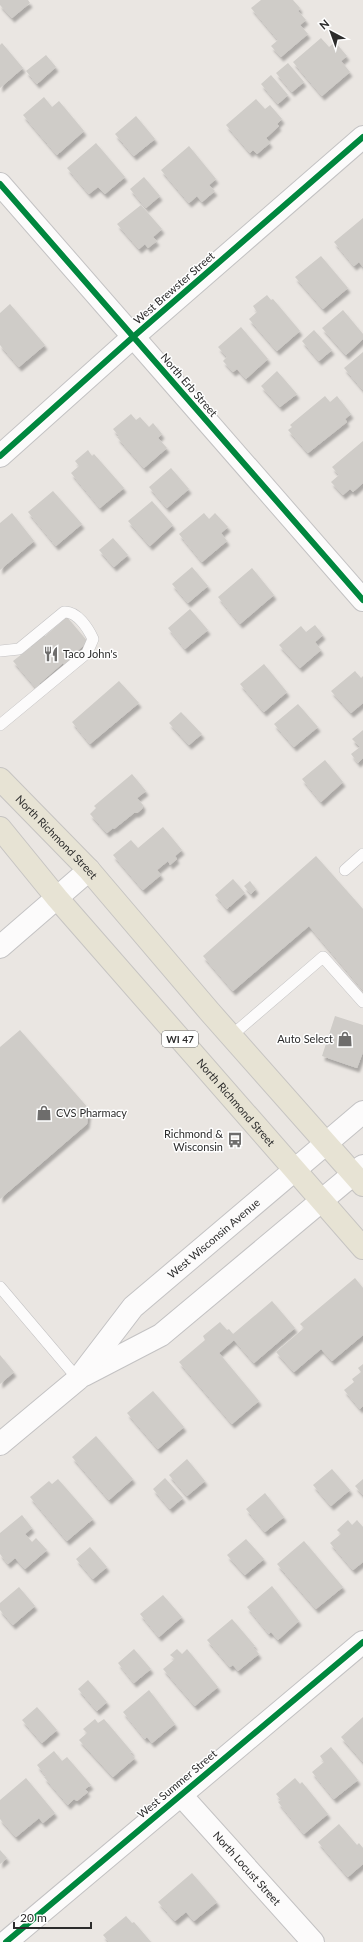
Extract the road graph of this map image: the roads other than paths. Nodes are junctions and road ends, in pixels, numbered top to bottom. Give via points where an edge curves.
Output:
1 (363, 137) edge
2 (0, 184) edge
3 (133, 336) junction
4 (0, 456) edge
5 (363, 600) edge
6 (0, 651) edge
7 (0, 725) edge
8 (0, 779) edge
9 (0, 828) edge
10 (363, 854) edge
11 (89, 870) junction
12 (345, 870) dead end
13 (57, 898) junction
14 (0, 947) edge
15 (363, 1002) edge
16 (231, 1036) junction
17 (363, 1112) edge
18 (327, 1144) junction
19 (296, 1171) junction
20 (360, 1175) edge
21 (322, 1201) junction
22 (363, 1248) edge
23 (0, 1288) edge
24 (78, 1378) junction
25 (0, 1444) edge
26 (363, 1642) edge
27 (180, 1794) junction
28 (6, 1942) edge
29 (313, 1942) edge

1 - 3 street, West Brewster Street
2 - 3 street, North Erb Street
3 - 4 street, West Brewster Street
3 - 5 street, North Erb Street
6 - 7 lane via 20,649 64,612 74,614 93,639 86,653
8 - 11 main road, North Richmond Street
9 - 13 main road, North Richmond Street / WI 47
10 - 12 lane
11 - 13 street
11 - 16 main road, North Richmond Street
13 - 14 street
13 - 19 main road, North Richmond Street / WI 47
15 - 16 lane via 323,957
16 - 18 main road, North Richmond Street
17 - 18 street, West Wisconsin Avenue
18 - 19 street, West Wisconsin Avenue
18 - 20 main road, North Richmond Street
19 - 21 main road, North Richmond Street / WI 47
19 - 24 street, West Wisconsin Avenue via 133,1307
20 - 21 street, West Wisconsin Avenue
21 - 22 main road, North Richmond Street / WI 47
21 - 24 street, West Wisconsin Avenue via 161,1335
23 - 24 lane
24 - 25 street, West Wisconsin Avenue
26 - 27 street, West Summer Street
27 - 28 street, West Summer Street
27 - 29 street, North Locust Street

